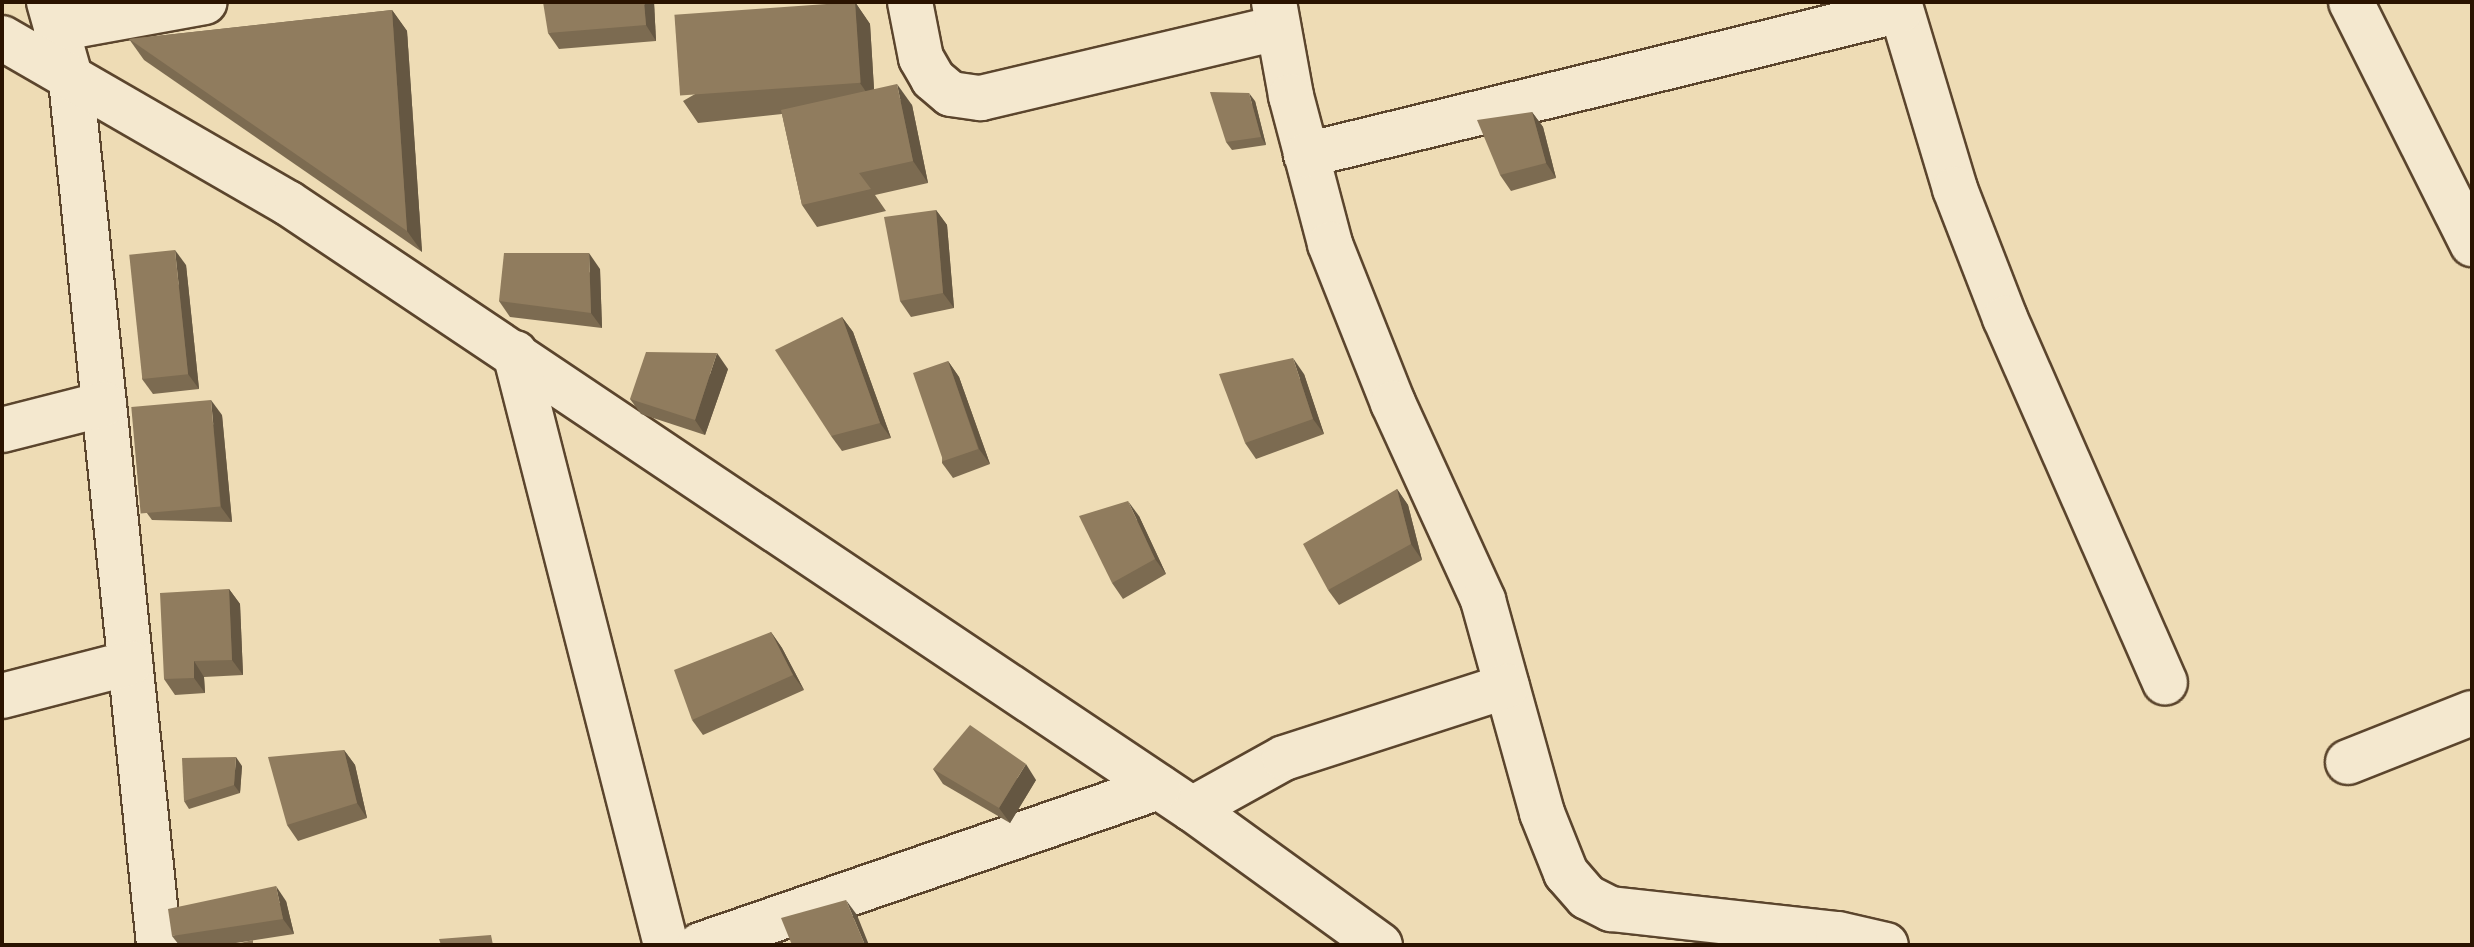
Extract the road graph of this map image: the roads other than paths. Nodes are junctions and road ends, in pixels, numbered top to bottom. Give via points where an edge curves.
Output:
1 (205, 2) edge
2 (910, 2) edge
3 (2351, 2) edge
4 (1900, 6) edge
5 (1276, 15) edge
6 (53, 16) edge
7 (2, 38) edge
8 (71, 80) junction
9 (1306, 155) junction
10 (2472, 244) edge
11 (515, 353) junction
12 (104, 404) junction
13 (2, 430) edge
14 (130, 663) junction
15 (2165, 682) dead end
16 (1507, 686) junction
17 (2, 696) edge
18 (2472, 713) edge
19 (2348, 762) dead end
20 (1176, 798) junction
21 (159, 945) edge
22 (666, 945) edge
23 (700, 945) edge
24 (1380, 945) edge
25 (1886, 945) edge

1 - 6 street
2 - 5 street via 921,58 933,79 951,94 981,98
3 - 10 street
4 - 9 street
4 - 15 street via 1955,189 2005,318
5 - 9 street
6 - 8 street
7 - 8 street
8 - 11 street via 288,203
8 - 12 street
9 - 16 street via 1330,244 1393,403 1483,600
11 - 20 street
11 - 22 street
12 - 13 street
12 - 14 street
14 - 17 street
14 - 21 street
16 - 20 street
16 - 25 street via 1542,813 1566,873 1587,897 1611,909 1838,934
18 - 19 street
20 - 23 street
20 - 24 street

